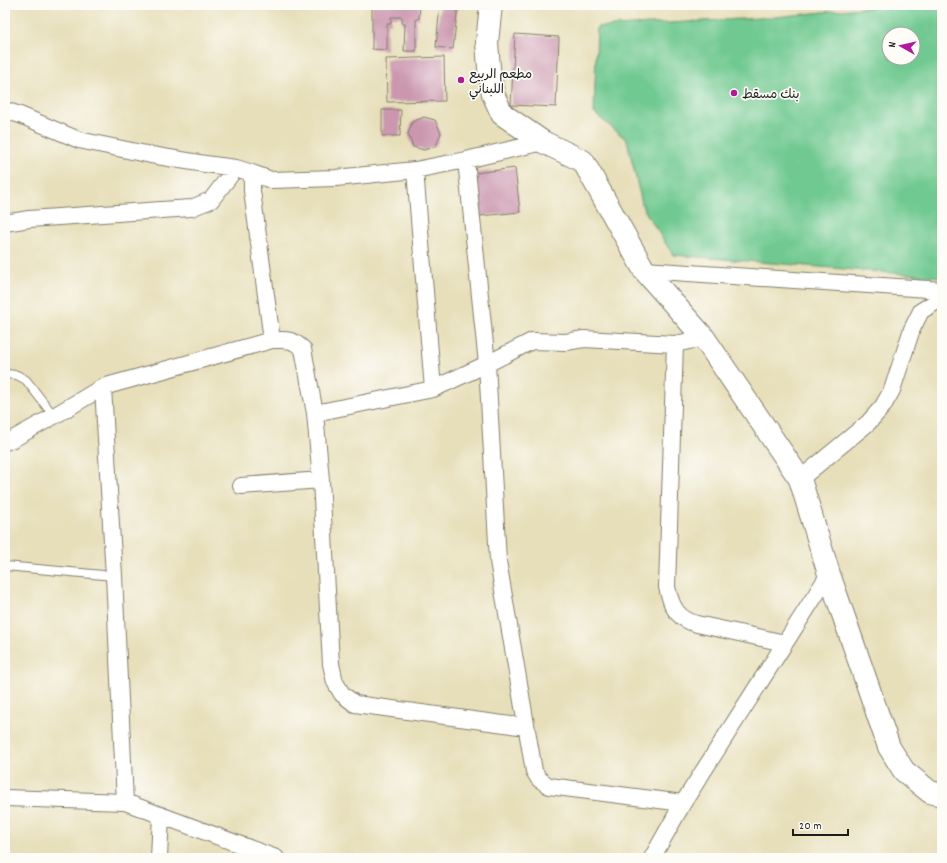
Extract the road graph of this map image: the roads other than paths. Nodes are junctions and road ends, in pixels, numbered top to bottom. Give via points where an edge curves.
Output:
1 (491, 5) edge
2 (5, 110) edge
3 (543, 142) junction
4 (466, 160) junction
5 (236, 168) junction
6 (415, 170) junction
7 (252, 172) junction
8 (5, 223) edge
9 (644, 270) junction
10 (942, 290) edge
11 (942, 298) edge
12 (704, 338) junction
13 (272, 340) junction
14 (675, 344) junction
15 (487, 364) junction
16 (5, 374) edge
17 (103, 386) junction
18 (433, 389) junction
19 (315, 413) junction
20 (54, 416) junction
21 (5, 442) edge
22 (800, 479) junction
23 (321, 480) junction
24 (241, 486) dead end
25 (5, 566) edge
26 (828, 574) junction
27 (114, 576) junction
28 (785, 643) junction
29 (526, 727) junction
30 (942, 796) edge
31 (5, 798) edge
32 (125, 802) junction
33 (683, 803) junction
34 (161, 815) junction
35 (159, 858) edge
36 (276, 858) edge
37 (652, 858) edge

1 - 3 street via 487,42 493,94 502,114
2 - 5 street via 79,140 151,155
3 - 4 street
3 - 9 street via 583,161
4 - 6 street
4 - 15 street
5 - 7 street
5 - 8 street via 211,200 191,208
6 - 7 street via 336,178 271,180
6 - 18 street
7 - 13 street via 252,191
9 - 10 street
9 - 12 street
11 - 22 street via 922,312 912,329 892,390 883,406 868,423
12 - 14 street
12 - 22 street
13 - 17 street
13 - 19 street via 296,342 303,349
14 - 15 street via 584,339 566,342 532,341
14 - 28 street via 667,586 670,600 676,611 685,619 697,624
15 - 18 street
15 - 29 street via 498,561
16 - 20 lane via 17,375 26,380
17 - 20 street
17 - 27 street
18 - 19 street
19 - 23 street
20 - 21 street
22 - 26 street
23 - 24 street
23 - 29 street via 331,664 335,682 342,694 355,704
25 - 27 lane
26 - 28 street
26 - 30 street via 889,747 904,771 930,792
27 - 32 street
28 - 33 street
29 - 33 street via 534,771 539,779 549,786
31 - 32 street
32 - 34 street
33 - 37 street
34 - 35 street
34 - 36 street

